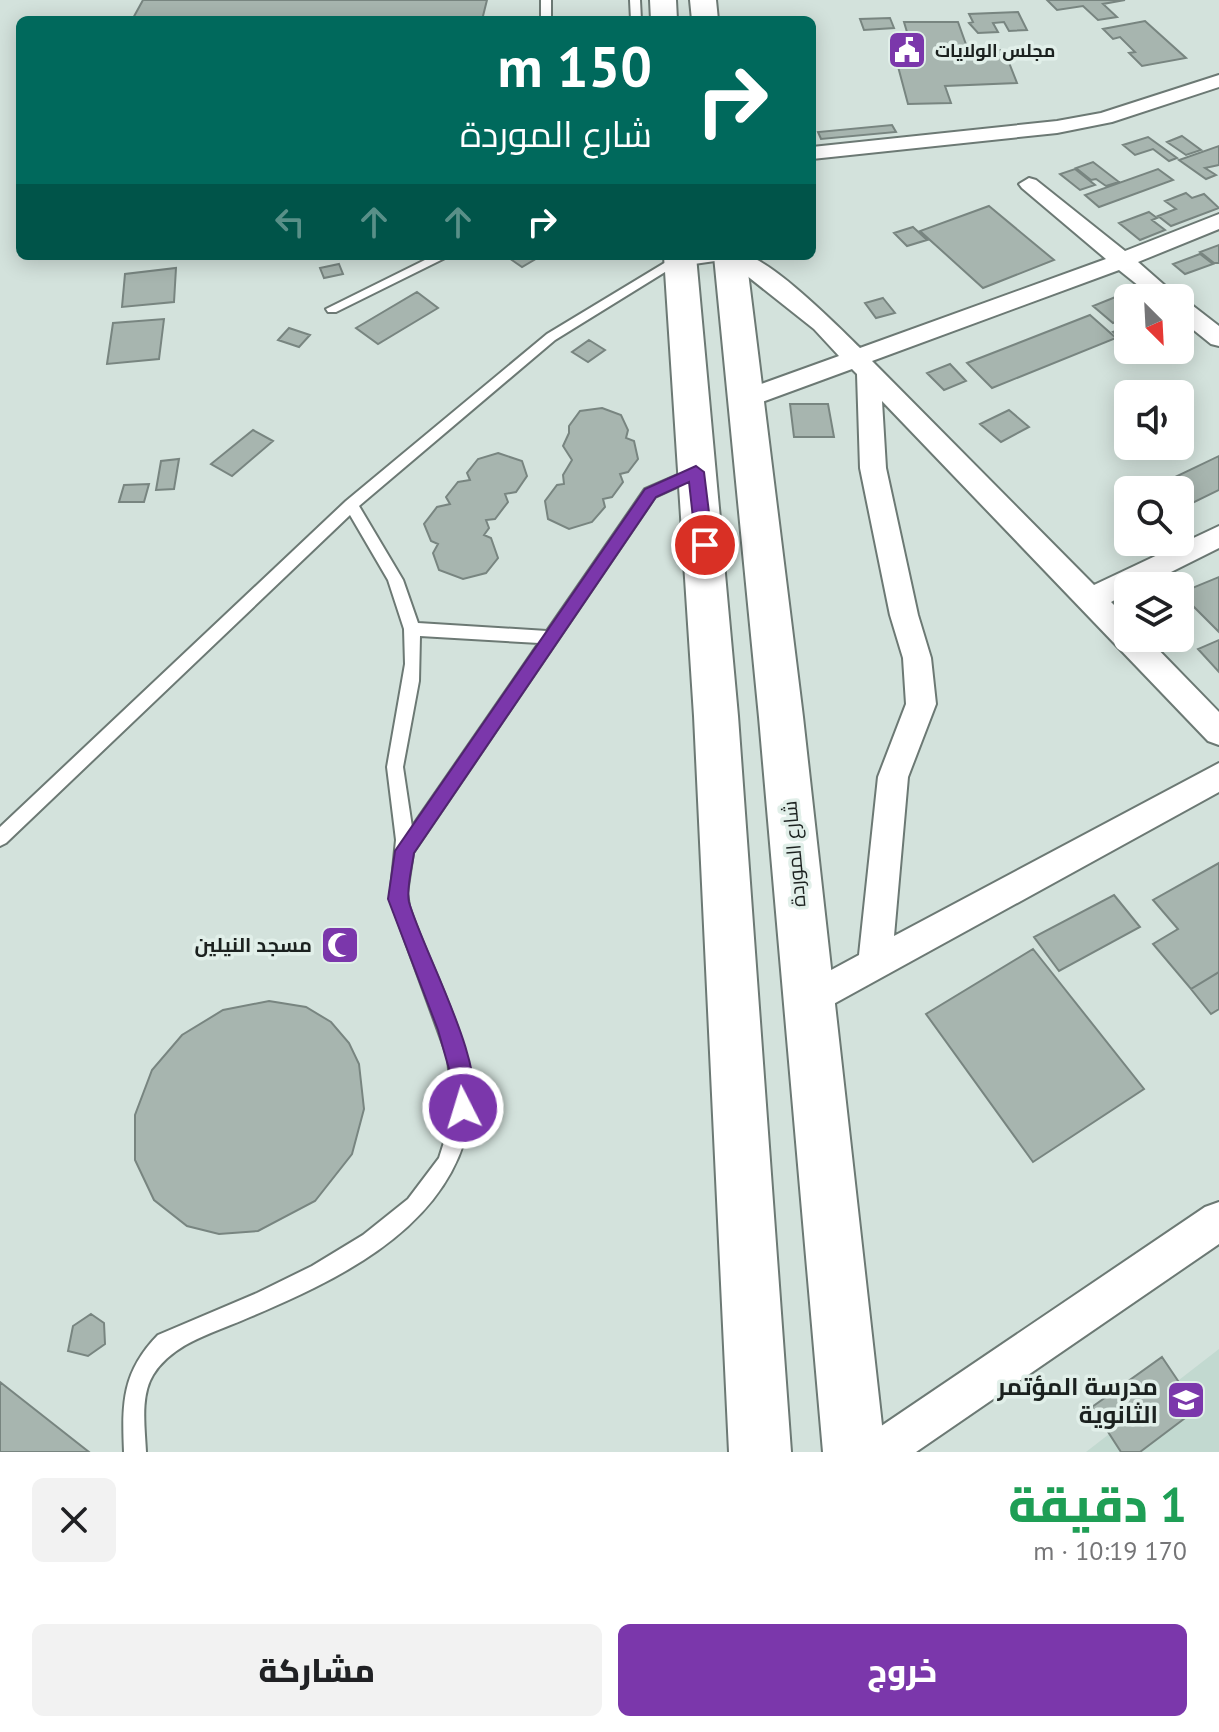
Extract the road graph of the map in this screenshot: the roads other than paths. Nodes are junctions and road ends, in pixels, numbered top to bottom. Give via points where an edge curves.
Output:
1 (1219, 81) edge
2 (816, 153) edge
3 (1029, 184) dead end
4 (1219, 221) edge
5 (435, 260) edge
6 (684, 260) edge
7 (689, 260) edge
8 (732, 260) edge
9 (738, 260) edge
10 (1121, 261) junction
11 (1150, 284) edge
12 (332, 309) dead end
13 (1194, 318) edge
14 (1219, 338) edge
15 (862, 364) junction
16 (745, 399) junction
17 (696, 472) junction
18 (351, 505) junction
19 (1219, 536) edge
20 (1091, 599) junction
21 (1114, 623) edge
22 (412, 629) junction
23 (553, 638) junction
24 (1142, 652) edge
25 (1219, 732) edge
26 (1219, 776) edge
27 (0, 838) edge
28 (405, 851) junction
29 (875, 964) junction
30 (808, 1001) junction
31 (1219, 1221) edge
32 (135, 1452) edge
33 (760, 1452) edge
34 (854, 1452) edge
35 (880, 1452) edge

1 - 2 street via 1105,118 1057,127
3 - 10 street
4 - 10 street
5 - 12 lane
6 - 18 lane via 551,337
7 - 17 main road
8 - 16 main road, شارع الموردة
9 - 15 street via 790,297
10 - 11 street
10 - 15 street
13 - 14 street
15 - 16 street
15 - 20 street
15 - 29 street via 873,468 917,658 921,704 893,777
16 - 30 main road, شارع الموردة
17 - 23 lane via 650,493
17 - 33 main road via 716,716
18 - 22 lane via 392,577
18 - 27 lane
19 - 20 street
20 - 21 street
22 - 23 lane
22 - 28 lane via 395,777
23 - 28 lane
24 - 25 street
26 - 29 street
28 - 32 lane via 398,899 460,1069 463,1108 456,1144 438,1180 406,1216 367,1247 166,1343 155,1353 132,1395
29 - 30 street
30 - 34 main road, شارع الموردة
31 - 35 street

